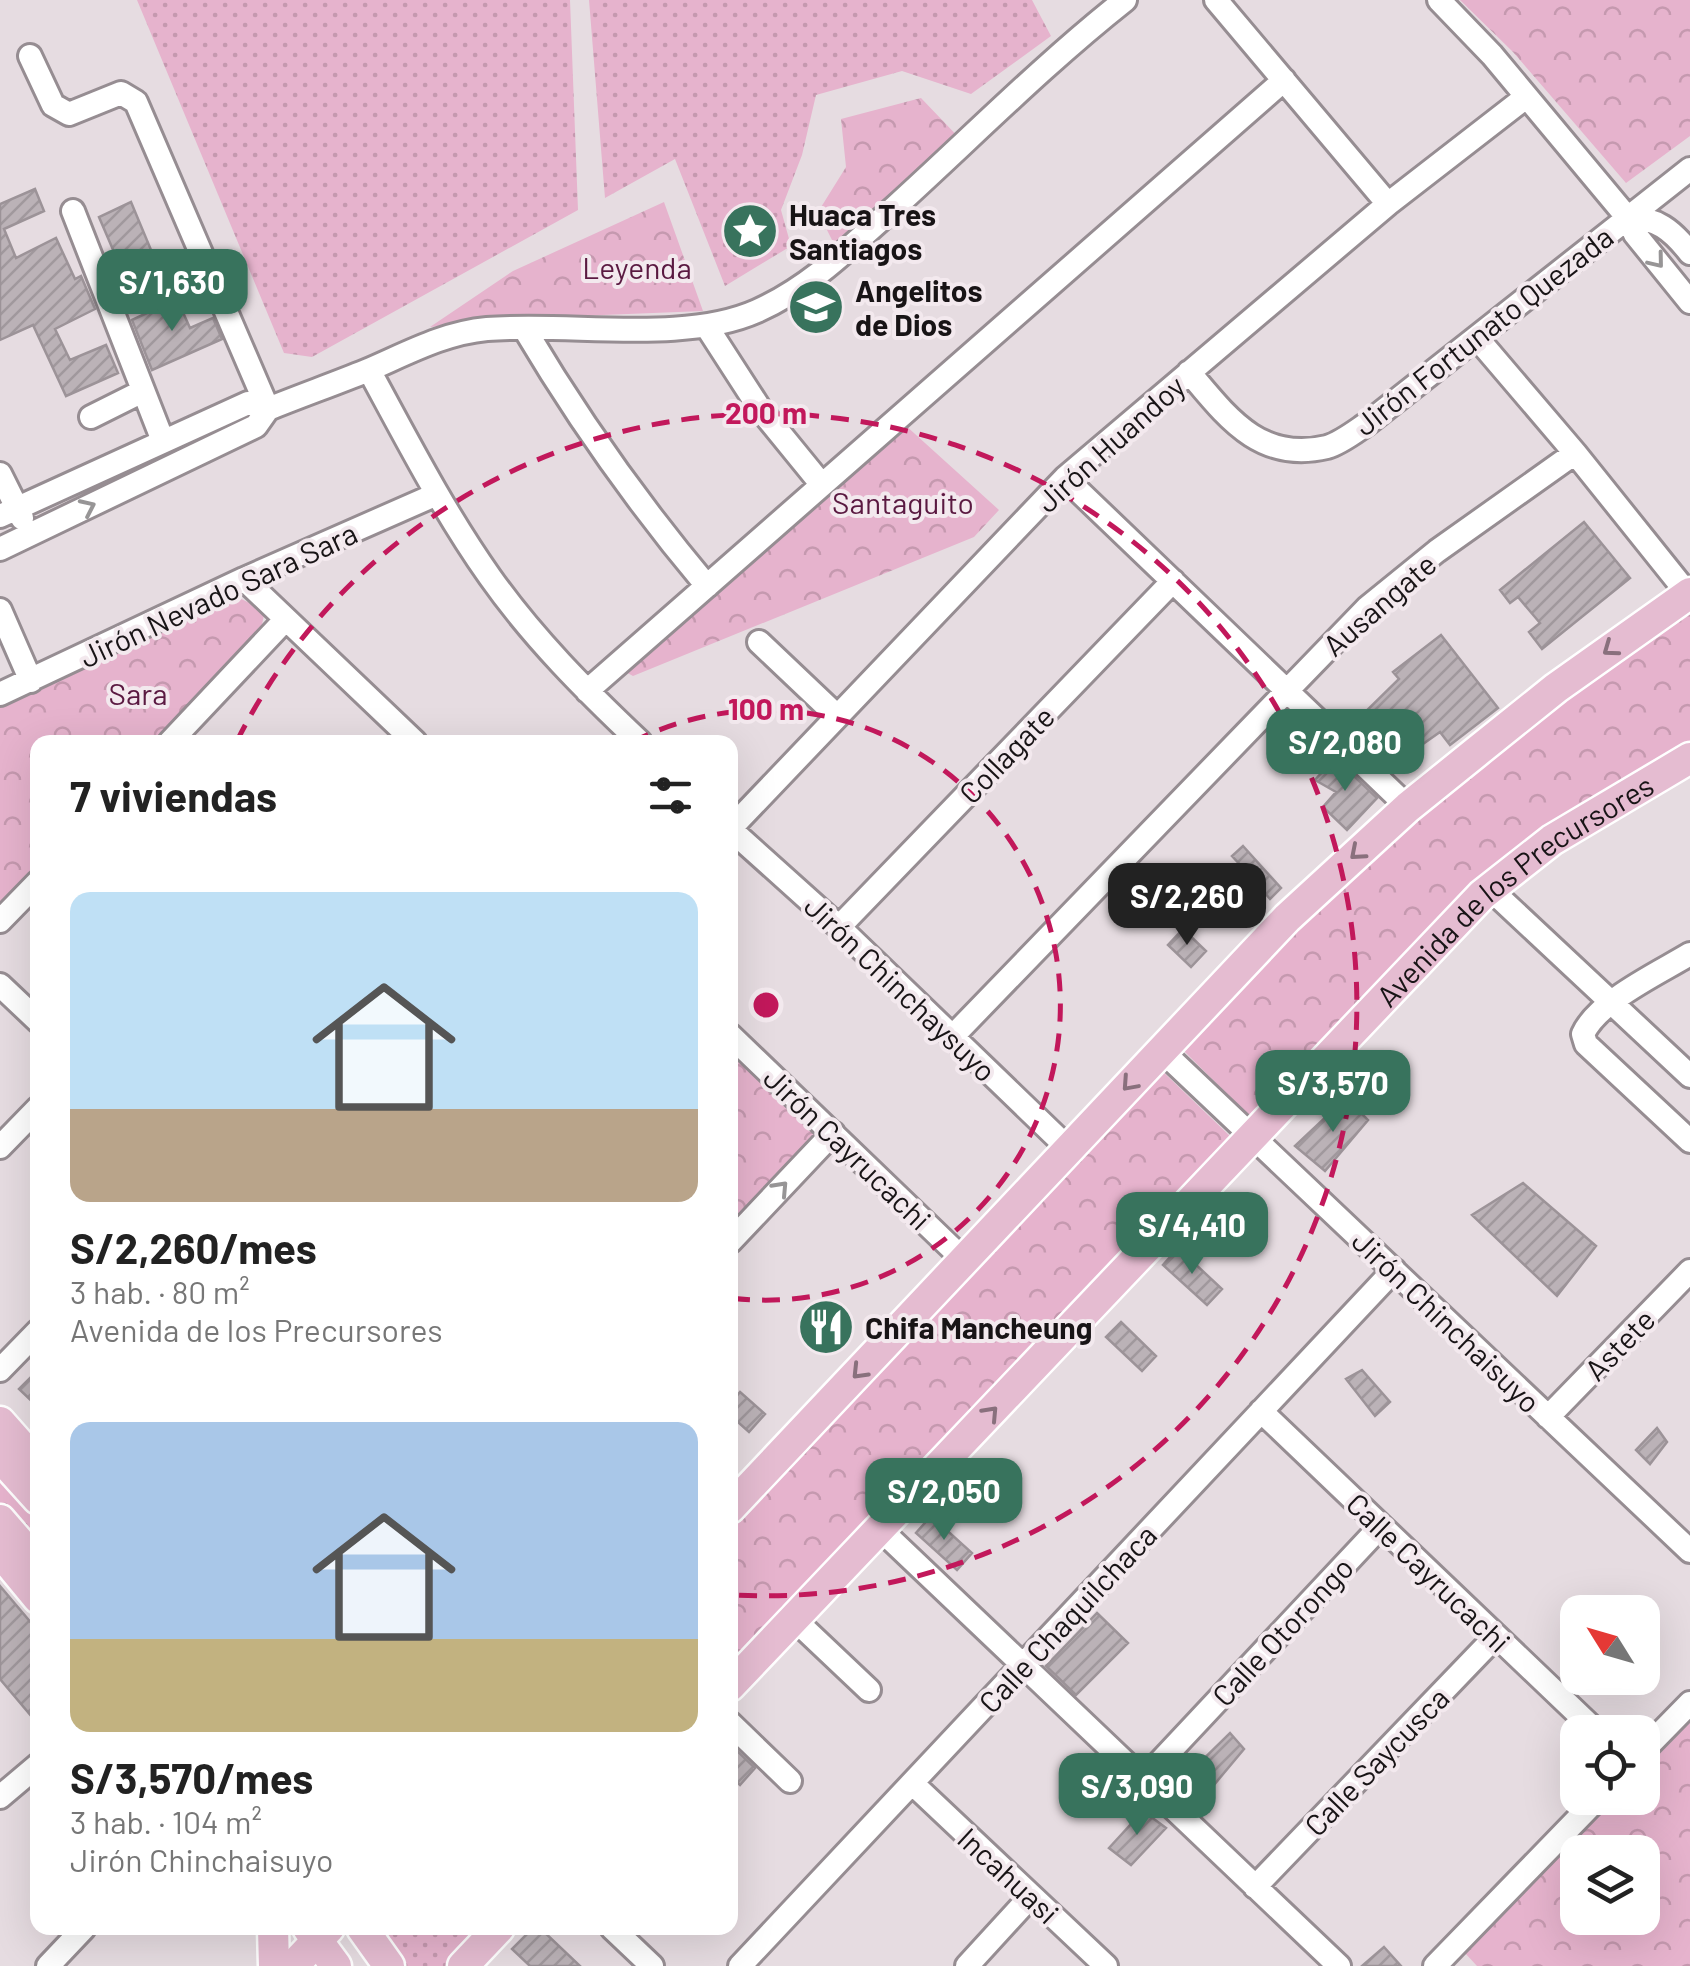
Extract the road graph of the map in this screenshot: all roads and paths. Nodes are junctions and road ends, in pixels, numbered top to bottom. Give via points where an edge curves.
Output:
1 (1125, 0) edge
2 (1216, 0) edge
3 (1439, 0) edge
4 (30, 56) dead end
5 (1284, 80) junction
6 (1526, 97) junction
7 (1690, 170) edge
8 (1388, 204) junction
9 (73, 211) dead end
10 (1628, 217) junction
11 (1690, 253) edge
12 (1690, 302) edge
13 (707, 327) junction
14 (524, 328) junction
15 (1477, 338) junction
16 (369, 370) junction
17 (1189, 372) junction
18 (143, 391) junction
19 (268, 409) junction
20 (91, 417) dead end
21 (162, 441) junction
22 (1575, 453) junction
23 (0, 474) edge
24 (1065, 478) junction
25 (822, 484) junction
26 (437, 494) junction
27 (8, 512) edge
28 (30, 535) junction
29 (0, 549) edge
30 (244, 580) junction
31 (1174, 581) junction
32 (707, 586) junction
33 (1689, 594) edge
34 (0, 610) edge
35 (285, 620) junction
36 (759, 642) dead end
37 (30, 681) junction
38 (1286, 688) junction
39 (587, 691) junction
40 (0, 694) edge
41 (837, 716) junction
42 (182, 735) edge
43 (408, 735) edge
44 (633, 735) edge
45 (1690, 758) edge
46 (1408, 807) junction
47 (738, 821) edge
48 (738, 836) edge
49 (1489, 888) junction
50 (30, 890) edge
51 (0, 921) edge
52 (839, 927) junction
53 (1690, 954) edge
54 (0, 985) edge
55 (1611, 1003) junction
56 (30, 1013) edge
57 (952, 1037) junction
58 (738, 1046) edge
59 (1161, 1050) junction
60 (1690, 1076) edge
61 (30, 1116) edge
62 (833, 1133) junction
63 (1253, 1136) junction
64 (1690, 1141) edge
65 (0, 1147) edge
66 (1070, 1150) junction
67 (738, 1234) edge
68 (966, 1261) junction
69 (1394, 1270) junction
70 (1685, 1286) edge
71 (30, 1338) edge
72 (0, 1362) edge
73 (1261, 1411) junction
74 (1548, 1417) junction
75 (0, 1422) edge
76 (30, 1455) edge
77 (0, 1457) edge
78 (30, 1490) edge
79 (738, 1500) edge
80 (0, 1520) edge
81 (1381, 1526) junction
82 (881, 1530) junction
83 (1690, 1551) edge
84 (26, 1554) edge
85 (794, 1620) junction
86 (1496, 1636) junction
87 (1022, 1665) junction
88 (738, 1678) edge
89 (869, 1690) dead end
90 (1690, 1703) edge
91 (1579, 1715) edge
92 (738, 1731) edge
93 (1660, 1734) edge
94 (30, 1770) edge
95 (1142, 1780) junction
96 (790, 1781) dead end
97 (913, 1784) junction
98 (3, 1788) edge
99 (1582, 1815) edge
100 (1255, 1887) junction
101 (1032, 1896) junction
102 (77, 1935) edge
103 (274, 1935) edge
104 (316, 1935) edge
105 (320, 1935) edge
106 (367, 1935) edge
107 (619, 1935) edge
108 (1447, 1962) edge
109 (48, 1966) edge
110 (274, 1966) edge
111 (292, 1966) edge
112 (336, 1966) edge
113 (389, 1966) edge
114 (652, 1966) edge
115 (740, 1966) edge
116 (967, 1966) edge
117 (1106, 1966) edge
118 (1339, 1966) edge

1 - 13 street via 818,276 753,313
2 - 5 street
3 - 6 street
4 - 19 street via 53,105 69,114 121,93 136,102
5 - 8 street
5 - 25 street
6 - 8 street, Jirón Huandoy
6 - 10 street
7 - 10 street, Jirón Fortunato Quezada
8 - 17 street, Jirón Huandoy
9 - 18 street
10 - 11 street via 1658,222
10 -> 12 street
10 - 15 street, Jirón Fortunato Quezada
13 - 14 street
13 - 25 street via 760,409
14 - 16 street via 448,337
14 - 32 street via 591,435
15 - 17 street, Jirón Fortunato Quezada via 1330,446 1288,450 1252,439
15 - 22 street
16 - 19 street
16 - 26 street
17 - 24 street, Jirón Huandoy
18 - 20 street
18 - 21 street
19 - 21 street via 248,403
28 -> 19 street via 256,426
21 - 27 street
22 - 33 street
22 - 38 street, Ausangate via 1368,607
23 - 27 street
24 - 31 street
24 - 41 street, Jirón Huandoy
25 - 32 street
26 - 30 street, Jirón Nevado Sara Sara
26 - 39 street via 490,577
27 - 28 street
28 - 29 street
30 - 35 street
30 - 37 street, Jirón Nevado Sara Sara
31 - 38 street
31 - 52 street, Collagate
32 - 39 street
33 -> 46 main road via 1556,688
34 - 37 street
35 - 42 street
35 - 43 street
36 - 41 street
37 - 40 street, Jirón Nevado Sara Sara
38 - 46 street
38 - 57 street, Ausangate
39 - 44 street
41 - 47 street, Jirón Huandoy
45 - 49 main road, Avenida de los Precursores via 1552,840
46 -> 59 main road via 1286,918
48 - 52 street, Jirón Chinchaysuyo
49 - 55 street
49 - 63 main road, Avenida de los Precursores
50 - 51 street
52 - 57 street, Jirón Chinchaysuyo
53 - 55 street
54 - 56 street
55 - 60 street
55 - 64 street via 1587,1026 1586,1044
57 - 66 street, Jirón Chinchaysuyo
58 - 62 street, Jirón Cayrucachi
59 - 63 street, Jirón Chinchaisuyo
59 -> 66 main road
61 - 65 street
67 -> 62 street
62 - 68 street, Jirón Cayrucachi
63 - 69 street, Jirón Chinchaisuyo
82 -> 63 main road, Avenida de los Precursores
66 - 68 main road
68 -> 79 main road
69 - 73 street, Calle Chaquilchaca
69 - 74 street, Jirón Chinchaisuyo
70 - 74 street, Astete
71 - 72 street
73 - 81 street, Calle Cayrucachi
73 - 87 street, Calle Chaquilchaca
74 - 83 street, Jirón Chinchaisuyo
75 - 76 main road
77 - 78 main road
80 - 84 main road
81 - 86 street, Calle Cayrucachi
81 - 95 street, Calle Otorongo
82 - 85 main road, Avenida de los Precursores
82 - 87 street
85 - 88 main road, Avenida de los Precursores
85 - 89 street
86 - 91 street, Calle Cayrucachi
86 - 100 street, Calle Saycusca
87 - 95 street
87 - 97 street, Calle Chaquilchaca
90 - 93 street
92 - 96 street
94 - 98 street
95 - 100 street
97 - 101 street, Incahuasi
97 - 115 street, Calle Chaquilchaca
99 - 108 street
100 - 118 street
101 - 116 street
101 - 117 street, Incahuasi
102 - 109 street
103 - 110 main road
104 - 111 main road
105 - 112 main road
106 - 113 main road
107 - 114 street

